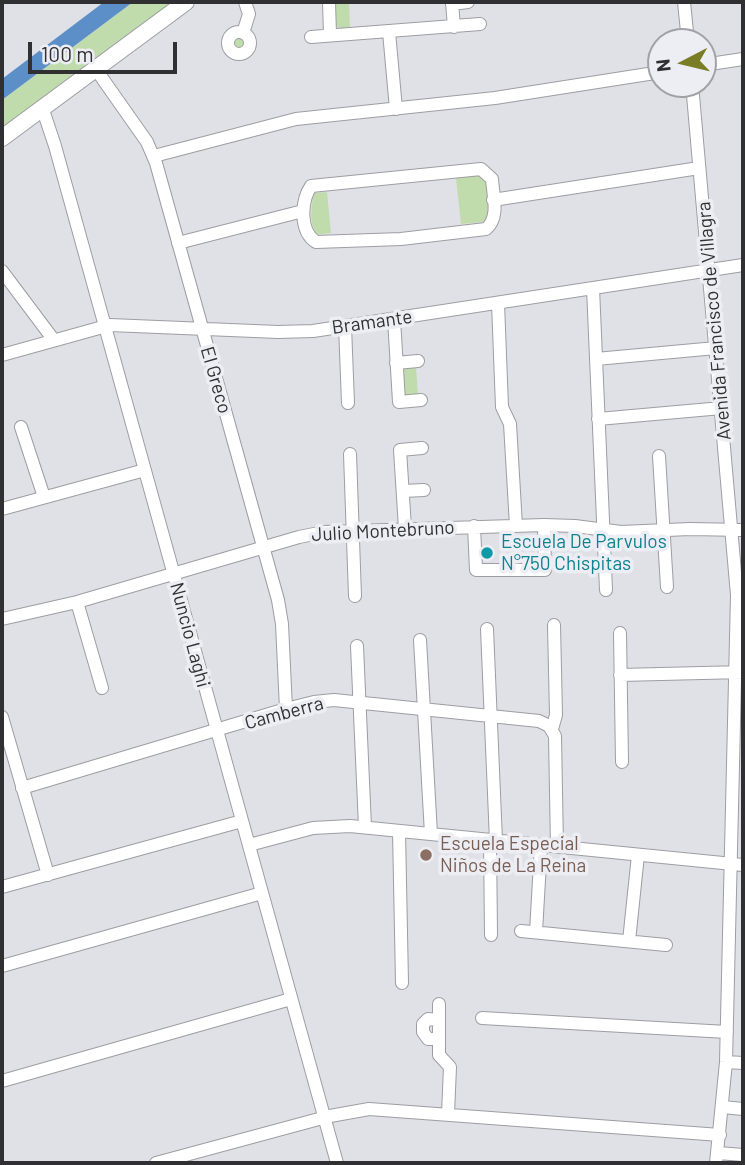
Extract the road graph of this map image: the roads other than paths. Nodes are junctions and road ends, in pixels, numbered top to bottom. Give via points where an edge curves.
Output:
1 (186, 2) edge
2 (245, 2) edge
3 (329, 2) edge
4 (468, 2) edge
5 (684, 2) edge
6 (452, 3) edge
7 (480, 24) dead end
8 (454, 27) junction
9 (687, 28) edge
10 (388, 32) junction
11 (243, 33) dead end
12 (330, 35) junction
13 (311, 37) dead end
14 (743, 59) edge
15 (717, 63) edge
16 (95, 68) junction
17 (647, 74) edge
18 (693, 98) edge
19 (42, 107) junction
20 (396, 108) junction
21 (2, 138) edge
22 (154, 156) junction
23 (699, 167) junction
24 (493, 200) junction
25 (303, 211) junction
26 (178, 243) junction
27 (743, 265) edge
28 (709, 270) junction
29 (2, 271) edge
30 (593, 288) junction
31 (498, 303) junction
32 (394, 319) junction
33 (105, 326) junction
34 (345, 326) junction
35 (202, 329) junction
36 (53, 339) junction
37 (716, 348) junction
38 (2, 355) edge
39 (596, 359) junction
40 (418, 361) dead end
41 (396, 363) junction
42 (421, 400) dead end
43 (348, 403) dead end
44 (722, 408) junction
45 (598, 419) junction
46 (21, 427) dead end
47 (422, 448) dead end
48 (350, 454) dead end
49 (659, 456) dead end
50 (145, 470) junction
51 (424, 490) dead end
52 (403, 491) junction
53 (44, 498) junction
54 (2, 509) edge
55 (544, 525) junction
56 (474, 526) junction
57 (516, 526) junction
58 (405, 528) junction
59 (353, 530) junction
60 (603, 530) junction
61 (664, 530) junction
62 (738, 530) edge
63 (263, 548) junction
64 (174, 574) junction
65 (667, 587) dead end
66 (606, 590) dead end
67 (355, 596) dead end
68 (77, 602) junction
69 (2, 620) edge
70 (554, 625) dead end
71 (487, 629) dead end
72 (620, 633) dead end
73 (420, 640) dead end
74 (356, 646) dead end
75 (739, 672) edge
76 (620, 675) junction
77 (102, 688) dead end
78 (359, 702) junction
79 (286, 709) junction
80 (424, 709) junction
81 (490, 716) junction
82 (2, 718) edge
83 (552, 729) junction
84 (217, 731) junction
85 (622, 762) dead end
86 (22, 788) junction
87 (242, 821) junction
88 (365, 827) junction
89 (399, 831) junction
90 (431, 834) junction
91 (493, 840) junction
92 (249, 845) junction
93 (541, 845) junction
94 (558, 847) junction
95 (638, 855) junction
96 (737, 865) edge
97 (48, 875) junction
98 (2, 887) edge
99 (262, 893) junction
100 (521, 931) dead end
101 (536, 932) junction
102 (491, 934) dead end
103 (629, 941) junction
104 (666, 945) dead end
105 (2, 966) edge
106 (402, 983) dead end
107 (291, 999) junction
108 (439, 1004) dead end
109 (482, 1017) dead end
110 (727, 1032) junction
111 (726, 1062) junction
112 (743, 1063) edge
113 (2, 1081) edge
114 (723, 1107) junction
115 (743, 1109) edge
116 (448, 1114) junction
117 (324, 1117) junction
118 (720, 1135) junction
119 (743, 1155) edge
120 (717, 1158) edge
121 (156, 1163) edge
122 (337, 1163) edge

1 - 16 main road
2 - 11 street via 248,14
3 - 12 street
4 - 6 street
5 - 9 street
6 - 8 street
7 - 8 street
8 - 10 street
10 - 12 street
10 - 20 street
12 - 13 street
14 - 15 street
16 - 19 main road
16 - 22 street, El Greco
17 - 20 street via 495,99
18 - 23 street, Avenida Francisco de Villagra
19 - 21 main road
19 - 33 street, Nuncio Laghi
20 - 22 street via 283,121
22 - 26 street, El Greco
23 - 24 street
23 - 28 street, Avenida Francisco de Villagra
24 - 25 street via 492,179 481,169 318,184 306,194
24 - 25 street via 495,213 486,229 401,239 316,242 307,232
25 - 26 street
26 - 35 street, El Greco
27 - 28 street, Bramante
28 - 30 street, Bramante
28 - 37 street, Avenida Francisco de Villagra
29 - 36 street
30 - 31 street, Bramante
30 - 39 street
31 - 32 street, Bramante
31 - 57 street via 502,407 510,425
32 - 34 street, Bramante
32 - 41 street
33 - 35 street, Bramante
33 - 36 street, Bramante
33 - 50 street, Nuncio Laghi
34 - 35 street, Bramante via 287,332
34 - 43 street
35 - 63 street, El Greco
36 - 38 street, Bramante
37 - 39 street
37 - 44 street, Avenida Francisco de Villagra
39 - 45 street
40 - 41 street
41 - 42 street via 399,402
44 - 45 street
44 - 62 street, Avenida Francisco de Villagra
45 - 60 street
46 - 53 street
47 - 52 street via 400,450
48 - 59 street
49 - 61 street
50 - 53 street
50 - 64 street, Nuncio Laghi
51 - 52 street
52 - 58 street
53 - 54 street
55 - 56 street via 545,570 476,570
55 - 57 street, Julio Montebruno
55 - 60 street, Julio Montebruno
56 - 57 street, Julio Montebruno
56 - 58 street, Julio Montebruno
58 - 59 street, Julio Montebruno
59 - 63 street, Julio Montebruno via 310,534
59 - 67 street
60 - 61 street, Julio Montebruno
60 - 66 street
61 - 62 street, Julio Montebruno
61 - 65 street
62 - 75 street, Avenida Francisco de Villagra
63 - 64 street, Julio Montebruno
63 - 79 street, El Greco via 282,624
64 - 68 street, Julio Montebruno
64 - 84 street, Nuncio Laghi
68 - 69 street, Julio Montebruno
68 - 77 street
70 - 83 street via 556,715
71 - 81 street
72 - 76 street
73 - 80 street
74 - 78 street
75 - 76 street
75 - 96 street, Avenida Francisco de Villagra
76 - 85 street
78 - 79 street, Camberra via 324,701
78 - 80 street, Camberra
78 - 88 street
79 - 84 street, Camberra
80 - 81 street, Camberra
80 - 90 street
81 - 83 street, Camberra via 539,721
81 - 91 street
82 - 86 street
83 - 94 street
84 - 86 street, Camberra
84 - 87 street, Nuncio Laghi
86 - 97 street
87 - 92 street, Nuncio Laghi
87 - 97 street
88 - 89 street
88 - 92 street via 313,828
89 - 90 street
89 - 106 street
90 - 91 street
91 - 93 street
91 - 102 street
92 - 99 street, Nuncio Laghi
93 - 94 street
93 - 101 street
94 - 95 street
95 - 96 street
95 - 103 street
96 - 110 street, Avenida Francisco de Villagra
97 - 98 street
99 - 105 street
99 - 107 street, Nuncio Laghi
100 - 101 street
101 - 103 street
103 - 104 street
107 - 113 street
107 - 117 street, Nuncio Laghi
108 - 116 street via 439,1055 450,1068
109 - 110 street
110 - 111 street, Avenida Francisco de Villagra
111 - 112 street
111 - 114 street, Avenida Francisco de Villagra
114 - 115 street
114 - 118 street, Avenida Francisco de Villagra
116 - 117 street via 369,1109
116 - 118 street
117 - 121 street
117 - 122 street, Nuncio Laghi
118 - 120 street, Avenida Francisco de Villagra
119 - 120 street, Avenida Francisco de Villagra

